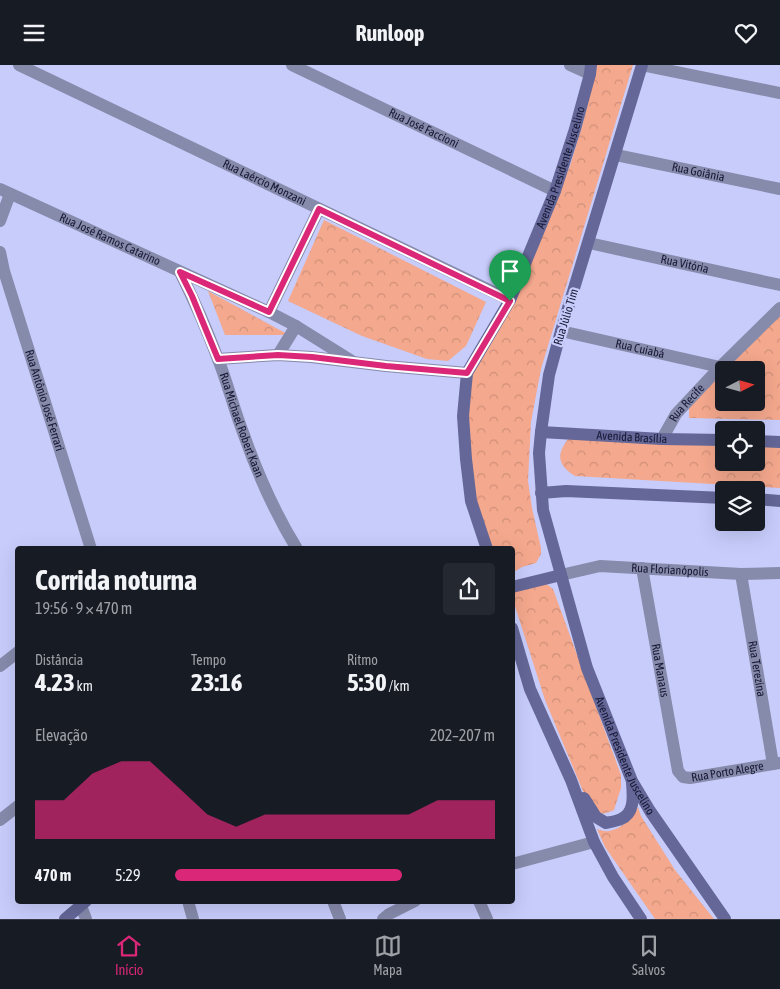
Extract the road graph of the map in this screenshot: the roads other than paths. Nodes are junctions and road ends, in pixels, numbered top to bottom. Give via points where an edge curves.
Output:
1 (18, 65) edge
2 (292, 65) edge
3 (570, 65) edge
4 (642, 65) edge
5 (590, 70) edge
6 (780, 93) edge
7 (616, 155) junction
8 (780, 189) edge
9 (5, 191) edge
10 (555, 191) junction
11 (319, 209) junction
12 (0, 221) edge
13 (589, 243) junction
14 (0, 252) edge
15 (180, 272) junction
16 (780, 285) edge
17 (510, 301) junction
18 (780, 308) edge
19 (269, 312) junction
20 (296, 326) junction
21 (561, 331) junction
22 (278, 355) junction
23 (218, 359) junction
24 (352, 361) junction
25 (726, 361) edge
26 (715, 366) edge
27 (715, 372) edge
28 (467, 373) junction
29 (541, 432) junction
30 (662, 439) junction
31 (715, 440) edge
32 (765, 441) edge
33 (780, 442) edge
34 (541, 493) junction
35 (715, 498) edge
36 (765, 500) edge
37 (780, 501) edge
38 (90, 546) edge
39 (295, 546) edge
40 (486, 546) edge
41 (642, 568) junction
42 (780, 573) edge
43 (742, 574) junction
44 (561, 575) junction
45 (515, 586) edge
46 (515, 638) edge
47 (15, 653) edge
48 (1, 660) edge
49 (776, 763) edge
50 (678, 771) joint
51 (571, 780) junction
52 (632, 781) junction
53 (15, 808) edge
54 (0, 820) edge
55 (594, 841) junction
56 (515, 863) edge
57 (83, 904) edge
58 (84, 904) edge
59 (189, 904) edge
60 (335, 904) edge
61 (409, 904) edge
62 (480, 904) edge
63 (65, 919) edge
64 (86, 919) edge
65 (193, 919) edge
66 (340, 919) edge
67 (383, 919) edge
68 (487, 919) edge
69 (641, 919) edge
70 (725, 919) edge

1 - 11 street, Rua Laércio Monzani
2 - 10 street, Rua José Faccioni
3 - 5 street
4 - 6 street
4 - 7 main road, Rua Júlio Tim
5 - 10 main road, Avenida Presidente Juscelino
7 - 8 street, Rua Goiânia
7 - 13 main road, Rua Júlio Tim
9 - 12 street
9 - 15 street, Rua José Ramos Catarino
10 - 17 main road, Avenida Presidente Juscelino
11 - 17 street, Rua Laércio Monzani
11 - 19 street
13 - 16 street, Rua Vitória
13 - 21 main road, Rua Júlio Tim
14 - 38 street, Rua Antônio José Ferrari
15 - 19 street, Rua José Ramos Catarino
15 - 23 street, Rua Michael Robert Kaan
17 - 28 main road, Avenida Presidente Juscelino
18 - 25 street, Rua Recife
19 - 20 street, Rua José Ramos Catarino
20 - 22 street
20 - 24 street, Rua José Ramos Catarino
21 - 26 street, Rua Cuiabá
21 - 29 main road, Rua Júlio Tim via 549,375
22 - 23 street
22 - 24 street
23 - 39 street, Rua Michael Robert Kaan via 265,488
24 - 28 street
27 - 30 street, Rua Recife via 676,414
28 - 40 main road, Avenida Presidente Juscelino via 463,415 466,466 471,501
29 - 30 main road, Avenida Brasília
29 - 34 main road, Rua Júlio Tim
30 - 31 main road, Avenida Brasília
32 - 33 main road
34 - 35 main road via 566,491
34 - 44 main road, Rua Júlio Tim
36 - 37 main road
41 - 43 street, Rua Florianópolis
41 - 44 street, Rua Florianópolis via 600,567
41 - 50 street, Rua Manaus
42 - 43 street, Rua Florianópolis
43 - 49 street, Rua Terezina
44 - 45 main road
44 - 52 main road, Avenida Presidente Juscelino via 587,668
46 - 51 main road via 530,689
47 - 48 street
49 - 50 street, Rua Porto Alegre via 690,778 683,777
51 - 52 main road via 596,817 606,823 622,819 630,811
51 - 55 main road
52 - 70 main road, Avenida Presidente Juscelino
53 - 54 street
55 - 56 street
55 - 69 main road
57 - 63 main road
58 - 64 street
59 - 65 street
60 - 66 street
61 - 67 street
62 - 68 street

